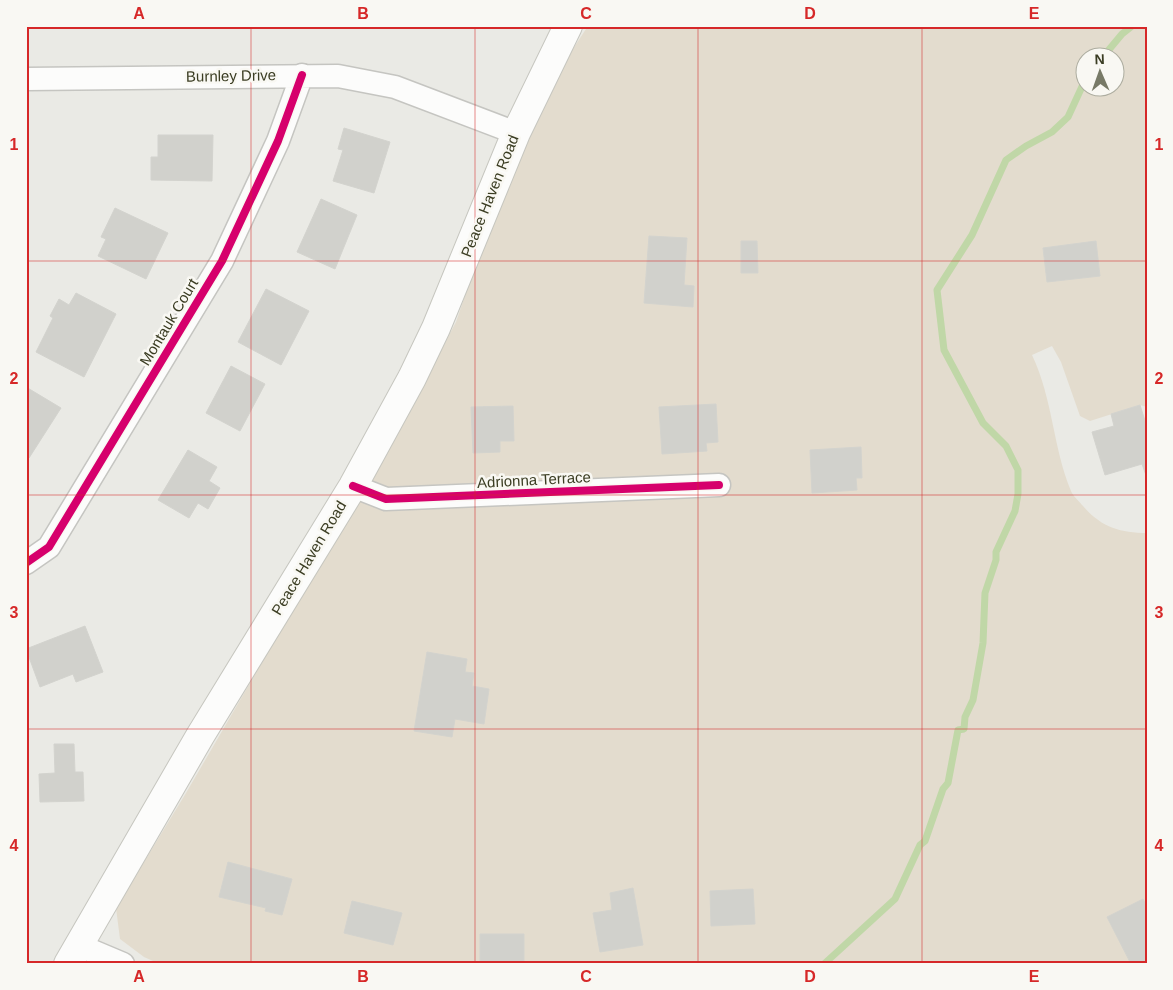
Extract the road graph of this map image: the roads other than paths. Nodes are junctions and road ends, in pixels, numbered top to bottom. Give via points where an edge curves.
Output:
1 (568, 26) edge
2 (302, 75) junction
3 (26, 79) edge
4 (516, 132) junction
5 (719, 485) dead end
6 (353, 486) junction
7 (26, 563) edge
8 (73, 955) edge
9 (123, 964) edge

1 - 4 main road, Peace Haven Road
2 - 3 street, Burnley Drive
2 - 4 street, Burnley Drive via 338,76 395,87
2 - 7 street, Montauk Court via 278,141 222,260 49,547
4 - 6 main road, Peace Haven Road via 436,328
5 - 6 street, Adrionna Terrace via 386,499
6 - 8 main road, Peace Haven Road via 200,736
8 - 9 street

